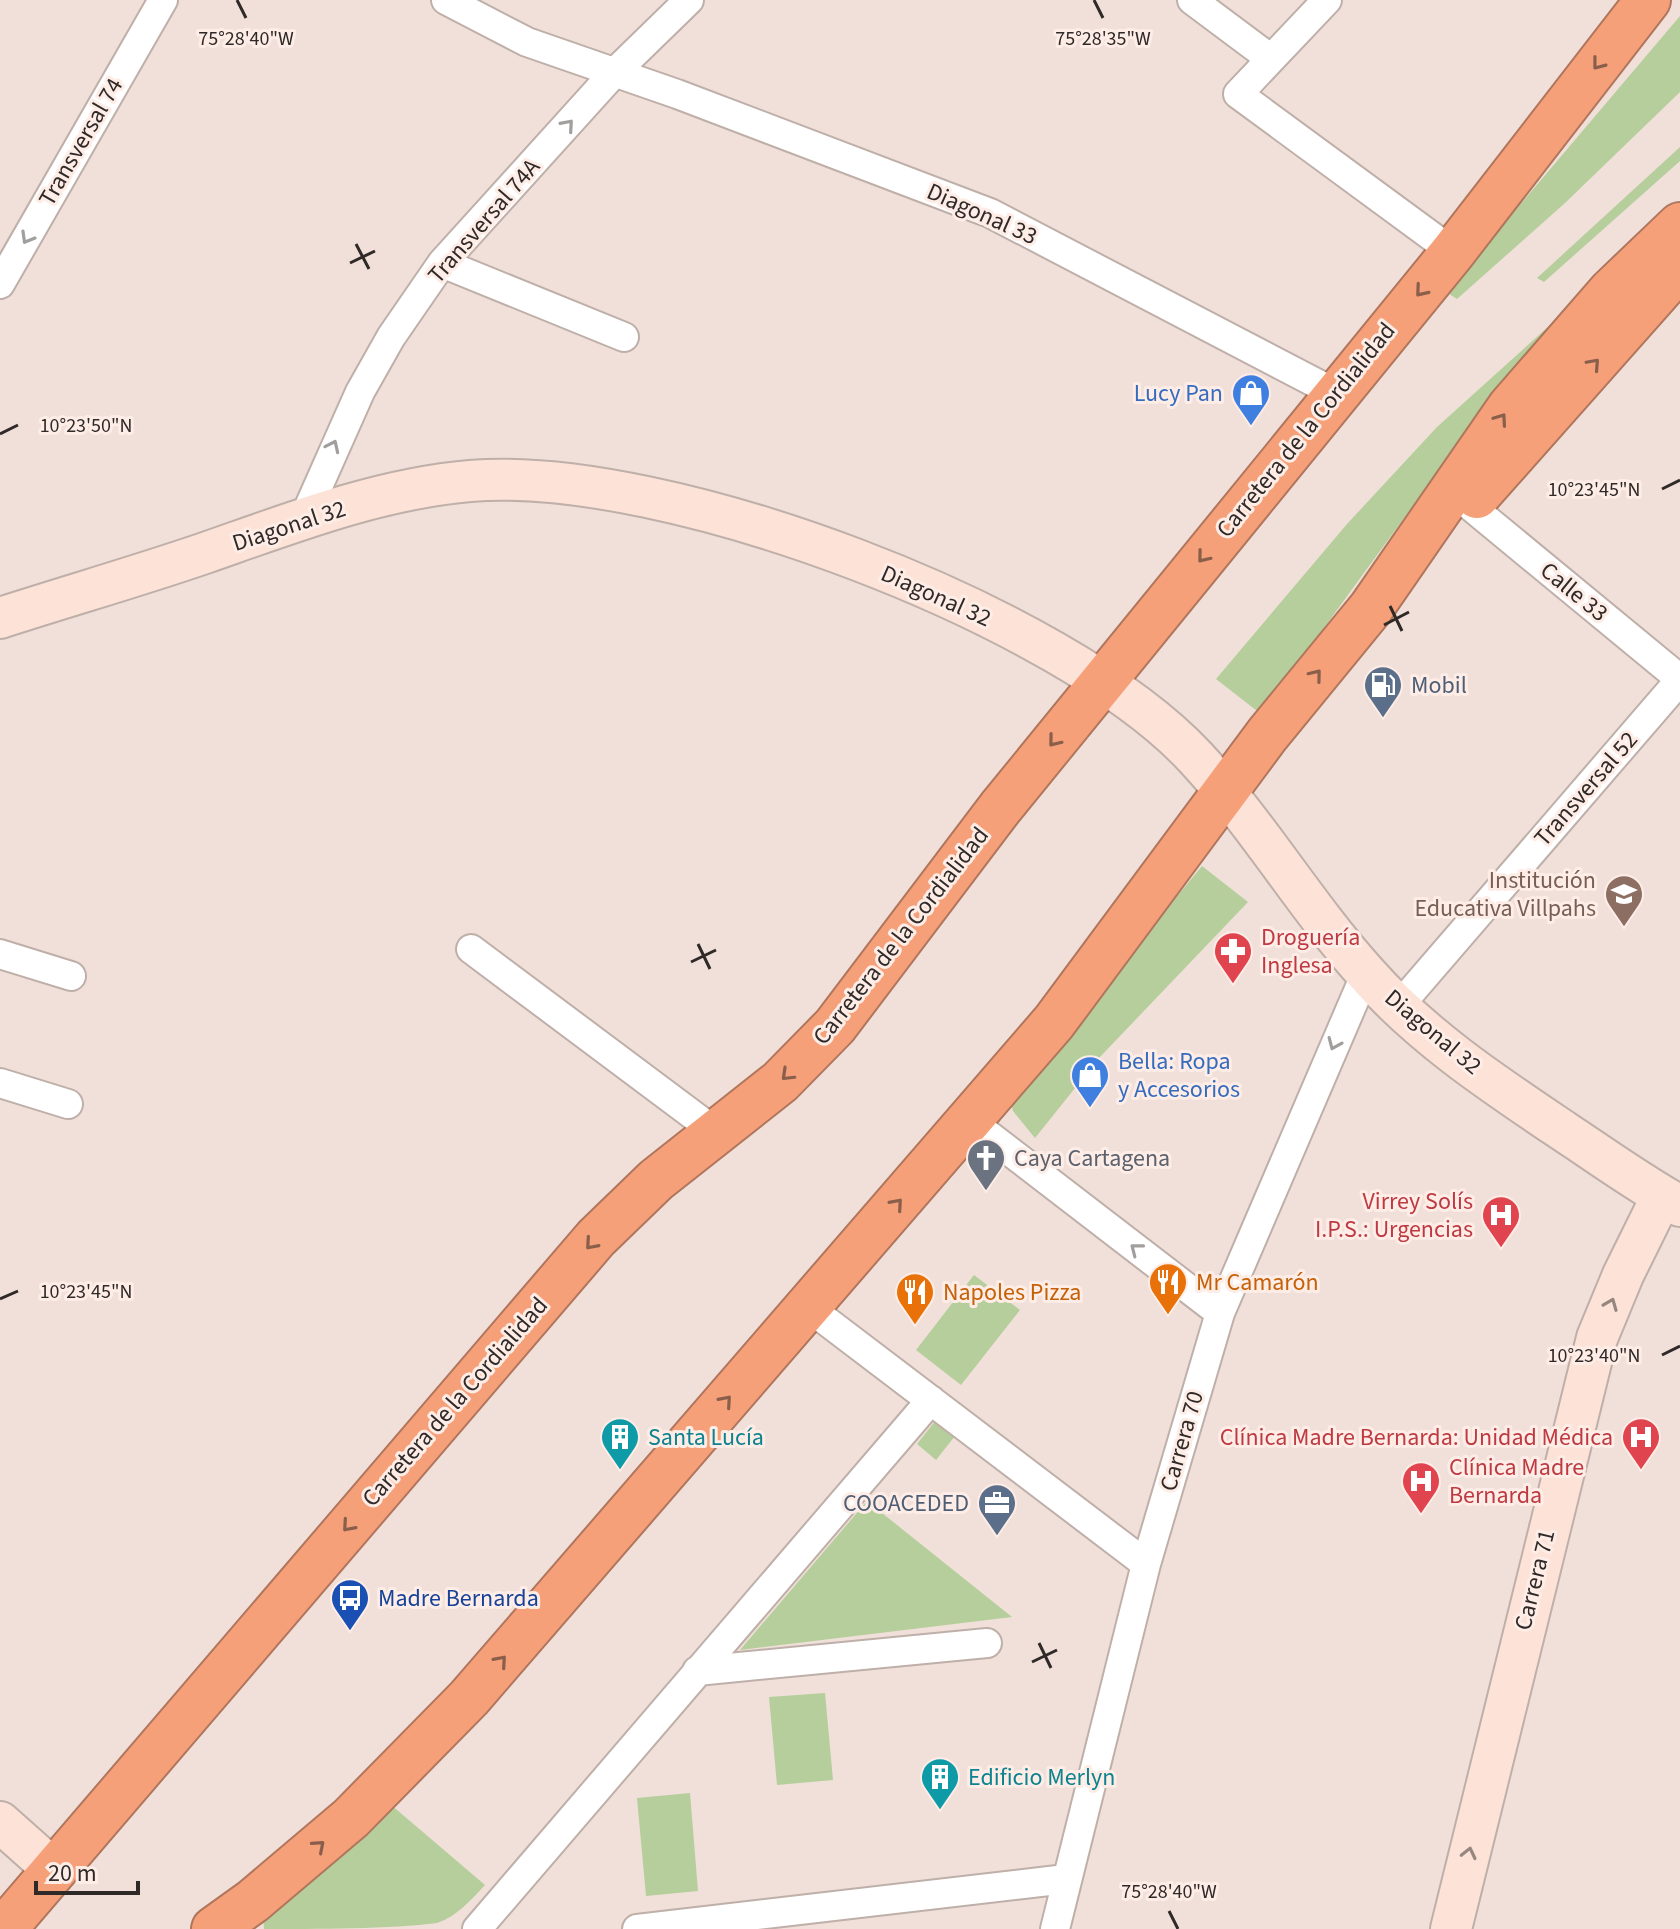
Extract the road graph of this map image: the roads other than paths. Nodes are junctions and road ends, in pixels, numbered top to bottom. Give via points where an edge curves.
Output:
1 (163, 0) edge
2 (446, 0) edge
3 (689, 0) edge
4 (1192, 0) edge
5 (1327, 0) edge
6 (1646, 1) edge
7 (1271, 59) junction
8 (613, 74) junction
9 (1680, 225) edge
10 (1453, 252) junction
11 (442, 263) junction
12 (1680, 267) edge
13 (0, 284) edge
14 (624, 337) dead end
15 (1335, 393) junction
16 (1469, 505) junction
17 (304, 518) junction
18 (1371, 608) junction
19 (0, 618) edge
20 (1104, 680) junction
21 (1680, 680) edge
22 (1224, 792) junction
23 (471, 949) dead end
24 (0, 954) edge
25 (1366, 973) junction
26 (71, 976) dead end
27 (1398, 1007) junction
28 (0, 1083) edge
29 (68, 1104) dead end
30 (969, 1120) junction
31 (717, 1133) junction
32 (1671, 1201) edge
33 (808, 1307) junction
34 (1220, 1313) junction
35 (931, 1400) junction
36 (1146, 1564) junction
37 (987, 1643) dead end
38 (697, 1671) junction
39 (0, 1822) edge
40 (54, 1870) junction
41 (1066, 1879) junction
42 (251, 1915) edge
43 (4, 1929) edge
44 (214, 1929) edge
45 (477, 1929) edge
46 (637, 1929) edge
47 (1055, 1929) edge
48 (1451, 1929) edge

1 -> 13 street, Transversal 74
2 - 8 street, Diagonal 33 via 527,42
3 - 8 street, Transversal 74A
4 - 7 street
5 - 7 street
6 -> 10 highway, Carretera de la Cordialidad
7 - 10 street via 1238,94
11 -> 8 street, Transversal 74A
8 - 15 street, Diagonal 33 via 990,213
18 -> 9 highway via 1526,387 1611,291
10 -> 15 highway, Carretera de la Cordialidad
11 - 14 street
17 -> 11 street, Transversal 74A via 360,392
16 -> 12 highway
15 -> 20 highway, Carretera de la Cordialidad
16 - 18 highway
16 - 21 street, Calle 33
17 - 19 street, Diagonal 32
17 - 20 street, Diagonal 32 via 415,488 474,481 550,482 635,495 767,529 926,589
22 -> 18 highway
20 - 22 street, Diagonal 32 via 1166,729
20 -> 31 highway, Carretera de la Cordialidad via 835,1026 780,1082
21 - 27 street, Transversal 52
22 - 25 street, Diagonal 32
22 - 30 highway via 1084,986
23 - 31 street
24 - 26 street
25 - 27 street, Diagonal 32
25 -> 34 street, Carrera 70
27 - 32 street, Diagonal 32 via 1495,1085
28 - 29 street
33 -> 30 highway
34 -> 30 street
31 -> 40 highway, Carretera de la Cordialidad via 656,1180 596,1238
48 -> 32 street, Carrera 71 via 1597,1338 1634,1250
33 - 35 street
42 -> 33 highway via 469,1698
34 - 36 street, Carrera 70
35 - 36 street
35 - 38 street
36 - 41 street, Carrera 70
37 - 38 street
38 - 45 street
39 - 40 street
40 - 43 highway, Carretera de la Cordialidad
41 - 46 street
41 - 47 street, Carrera 70
42 - 44 highway

